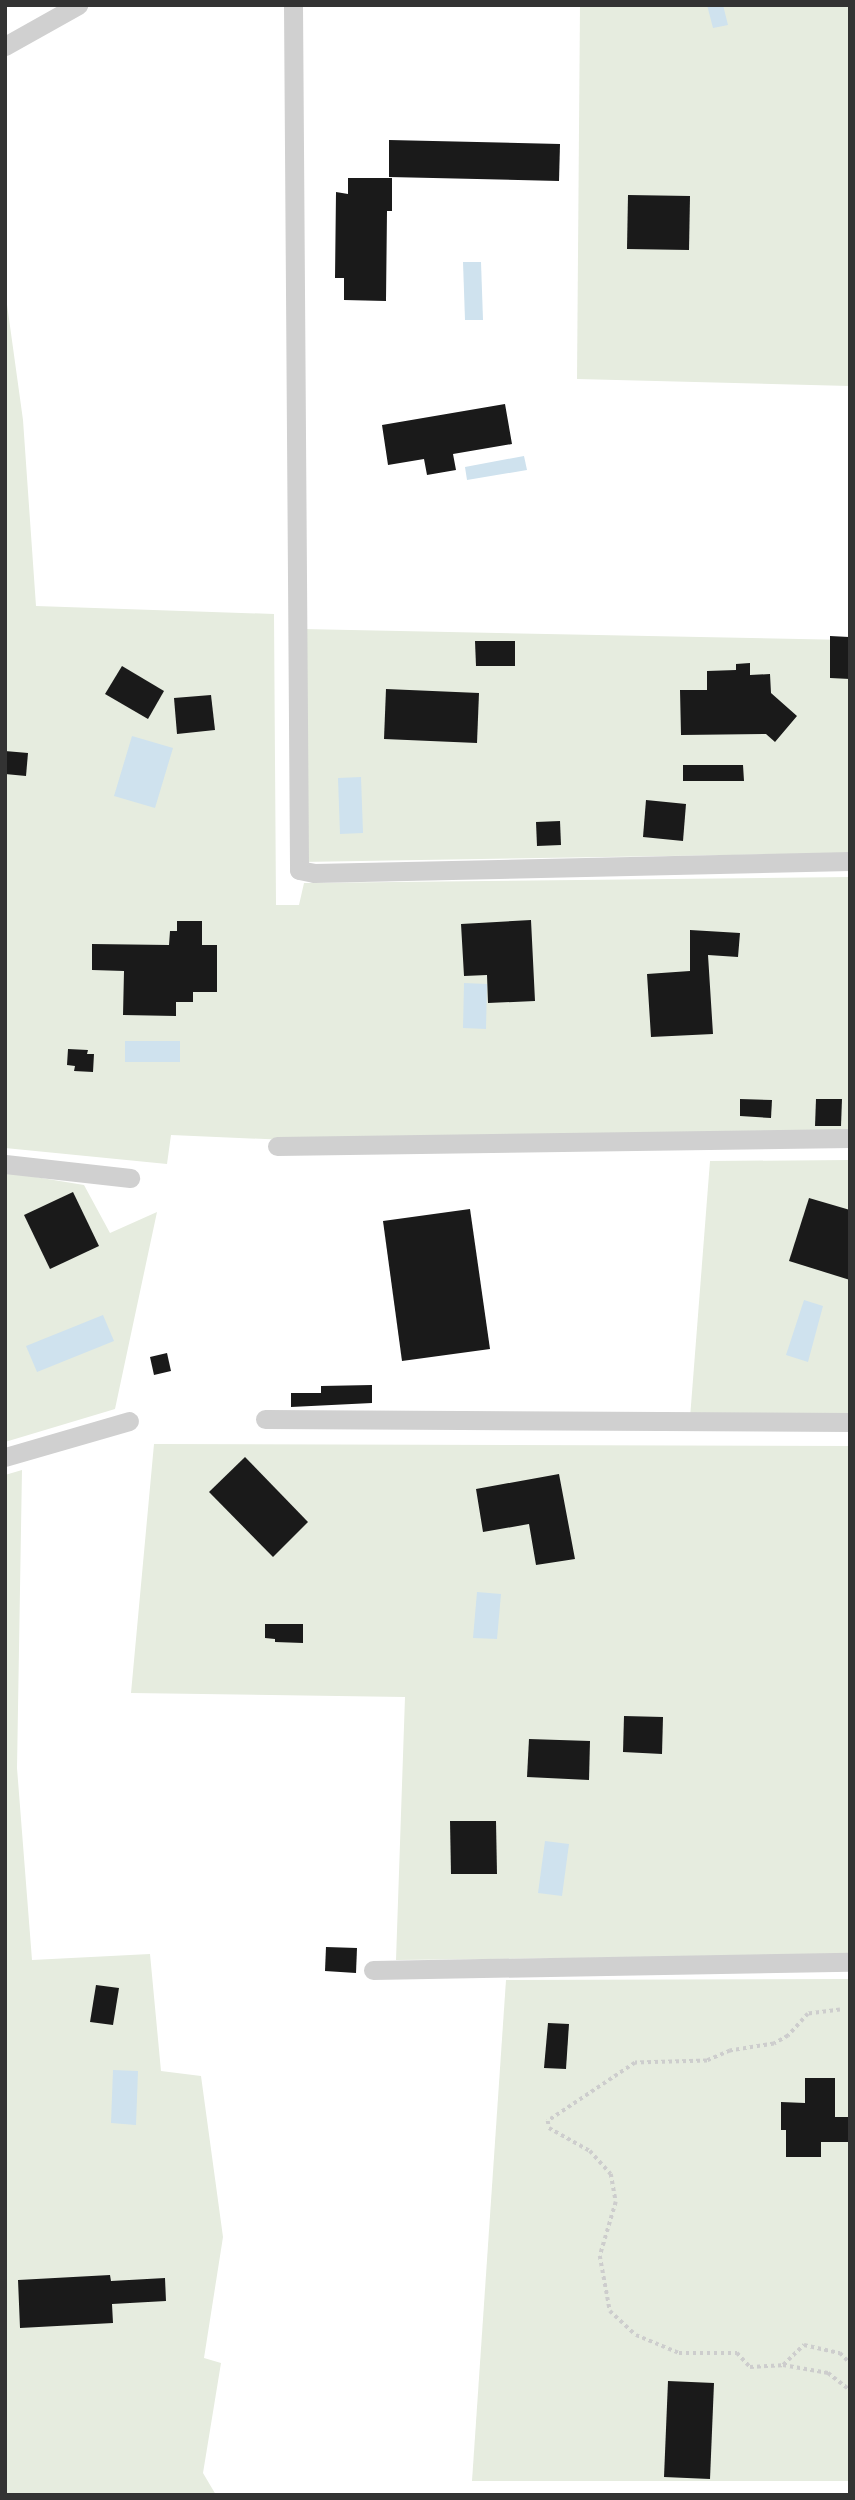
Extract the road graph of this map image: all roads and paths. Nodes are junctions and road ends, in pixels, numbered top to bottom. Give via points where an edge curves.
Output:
1 (78, 5) edge
2 (293, 5) edge
3 (5, 46) edge
4 (850, 861) edge
5 (850, 1138) edge
6 (277, 1146) dead end
7 (5, 1164) edge
8 (130, 1178) dead end
9 (265, 1419) dead end
10 (129, 1421) dead end
11 (850, 1422) edge
12 (5, 1457) edge
13 (850, 1962) edge
14 (373, 1970) dead end
15 (840, 2010) dead end
16 (850, 2363) edge
17 (783, 2365) junction
18 (850, 2390) edge

1 - 3 street
2 - 4 street via 299,870
5 - 6 street
7 - 8 street
9 - 11 street
10 - 12 street
13 - 14 street
15 - 17 path via 808,2014 774,2044 730,2051 707,2062 635,2063 548,2121 549,2128 590,2151 611,2174 616,2202 600,2256 610,2311 636,2335 679,2353 737,2353 750,2367
16 - 17 path via 840,2353 804,2346
17 - 18 path via 828,2373

